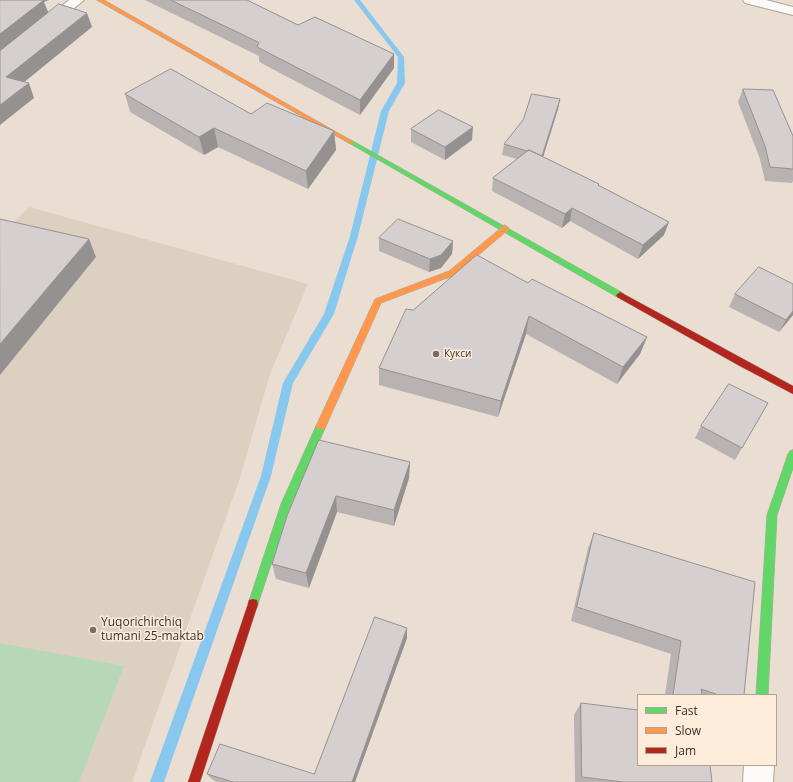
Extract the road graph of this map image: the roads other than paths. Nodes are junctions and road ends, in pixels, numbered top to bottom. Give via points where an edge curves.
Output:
1 (77, 0) edge
2 (100, 0) edge
3 (750, 0) edge
4 (793, 12) edge
5 (0, 62) edge
6 (505, 228) junction
7 (793, 390) edge
8 (793, 454) edge
9 (762, 694) edge
10 (759, 766) edge
11 (194, 782) edge
12 (758, 782) edge

1 - 5 street
2 - 6 main road
3 - 4 street
6 - 7 main road
6 - 11 main road via 452,273 378,301 286,504
8 - 9 main road via 772,515
10 - 12 street

